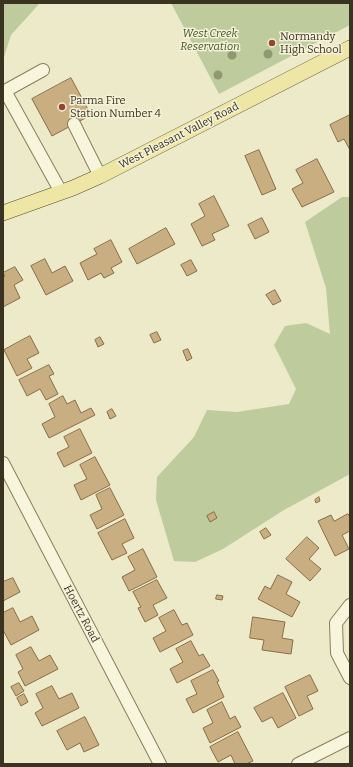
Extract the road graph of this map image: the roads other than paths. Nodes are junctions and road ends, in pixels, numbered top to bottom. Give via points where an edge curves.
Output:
1 (350, 48) edge
2 (43, 70) dead end
3 (74, 124) dead end
4 (100, 176) junction
5 (61, 192) junction
6 (3, 213) edge
7 (3, 463) edge
8 (8, 487) edge
9 (350, 605) edge
10 (350, 678) edge
11 (350, 738) edge
12 (160, 764) edge
13 (298, 764) edge

1 - 4 main road, West Pleasant Valley Road
2 - 5 street via 5,91
3 - 4 street
4 - 5 main road, West Pleasant Valley Road
5 - 6 main road, West Pleasant Valley Road
7 - 8 street, Hoertz Road
8 - 12 street, Hoertz Road
9 - 10 street via 336,623 337,653
11 - 13 street

